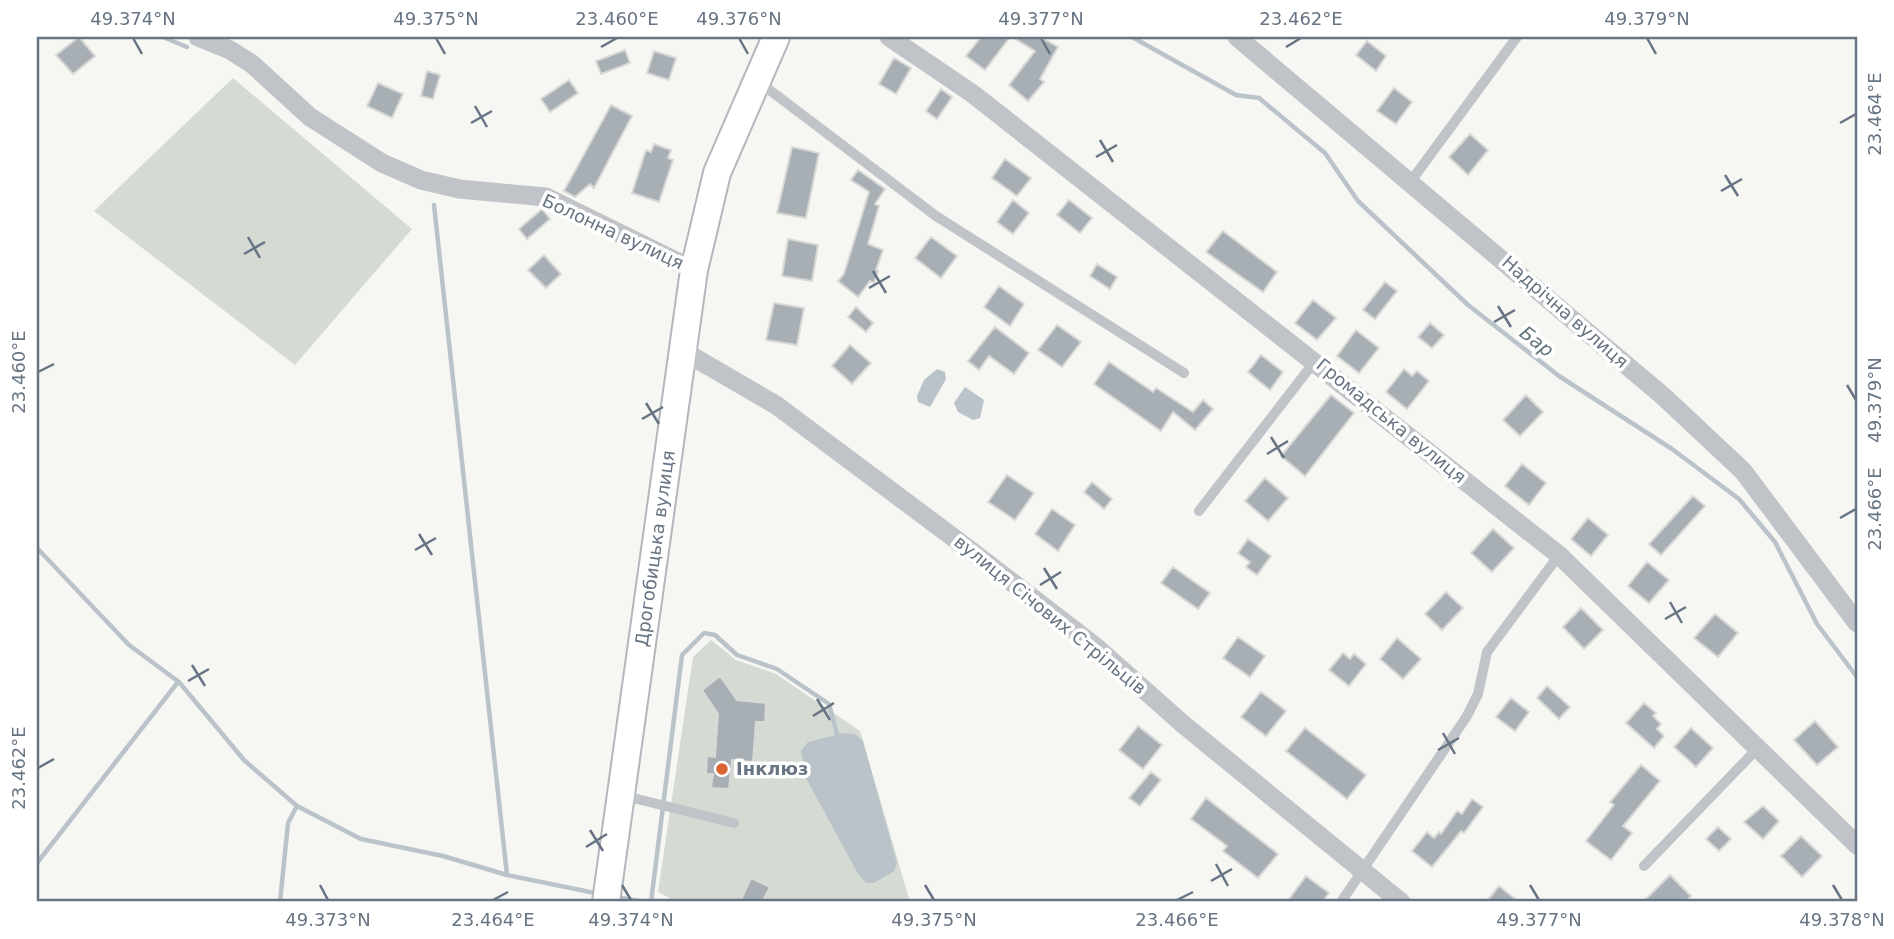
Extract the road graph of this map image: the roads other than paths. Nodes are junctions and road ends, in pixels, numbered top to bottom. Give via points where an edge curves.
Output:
1 (198, 37) edge
2 (776, 37) edge
3 (889, 37) edge
4 (1240, 37) edge
5 (1517, 37) edge
6 (756, 79) junction
7 (1411, 181) junction
8 (694, 270) junction
9 (683, 351) junction
10 (1315, 360) junction
11 (1184, 373) dead end
12 (1199, 511) dead end
13 (1559, 555) junction
14 (1857, 624) edge
15 (1757, 749) junction
16 (621, 795) junction
17 (734, 823) dead end
18 (1857, 845) edge
19 (1644, 866) dead end
20 (1363, 872) junction
21 (607, 892) edge
22 (1341, 902) edge
23 (1401, 902) edge

1 - 8 street, Болонна вулиця via 252,64 310,117 382,163 458,190 546,197
2 - 6 main road, Дрогобицька вулиця
3 - 10 street, Громадська вулиця via 973,94
4 - 7 street, Надрічна вулиця
5 - 7 lane
6 - 8 main road, Дрогобицька вулиця via 717,173
6 - 11 lane via 936,216
7 - 14 street, Надрічна вулиця via 1663,396 1743,471
8 - 9 main road, Дрогобицька вулиця
9 - 16 main road, Дрогобицька вулиця
9 - 20 street, вулиця Січових Стрільців via 776,405 974,553 1096,647
10 - 12 lane
10 - 13 street, Громадська вулиця
13 - 15 street, Громадська вулиця
13 - 20 lane via 1487,652 1478,694 1467,716
15 - 18 street, Громадська вулиця
15 - 19 lane
16 - 17 lane
16 - 21 main road, Дрогобицька вулиця
20 - 22 lane
20 - 23 street, вулиця Січових Стрільців

